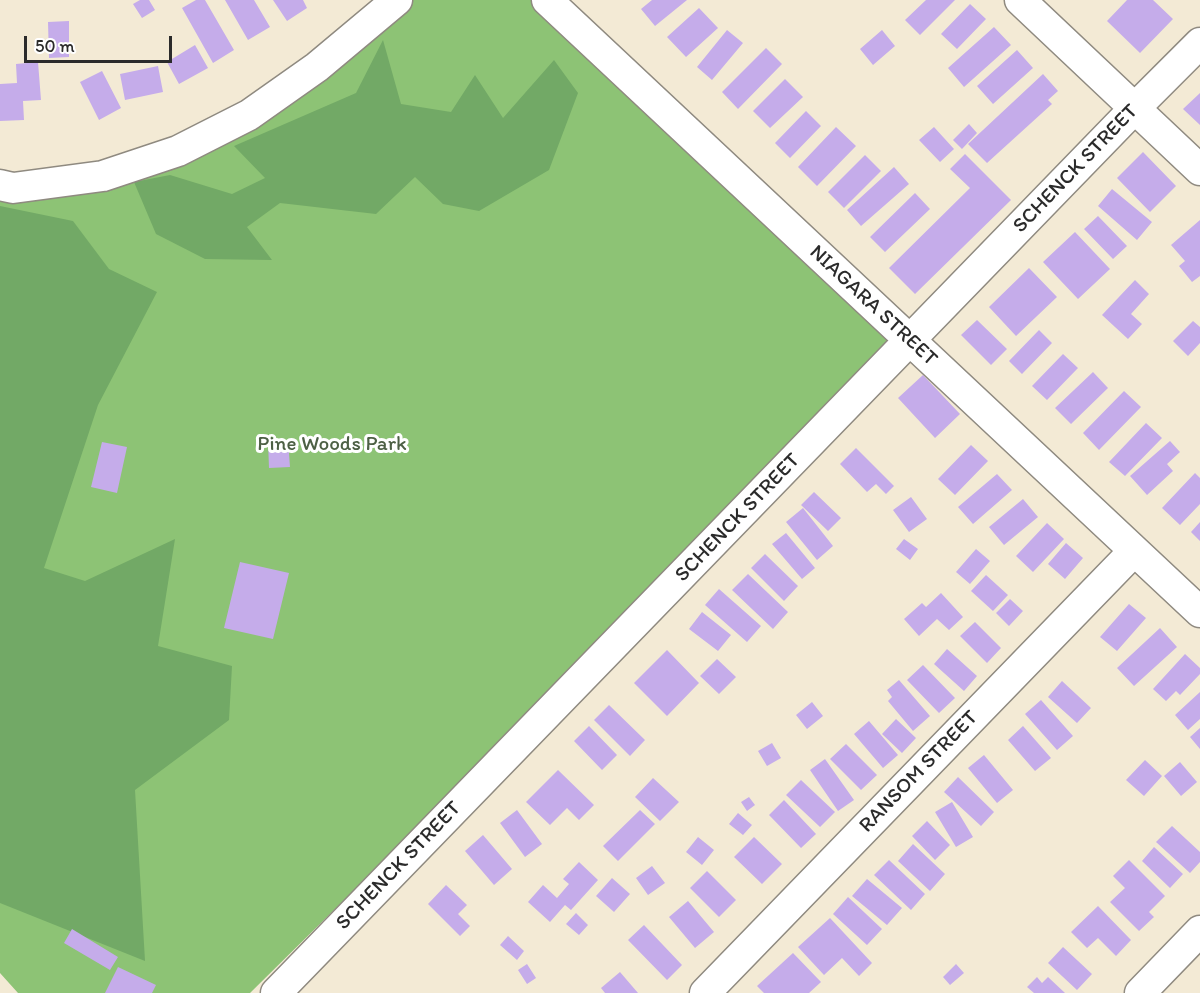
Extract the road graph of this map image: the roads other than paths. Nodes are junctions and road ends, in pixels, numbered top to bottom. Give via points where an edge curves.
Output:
1 (397, 0) edge
2 (547, 0) edge
3 (1020, 0) edge
4 (1200, 43) edge
5 (1135, 108) junction
6 (1200, 170) edge
7 (0, 185) edge
8 (910, 341) junction
9 (1134, 551) junction
10 (1200, 612) edge
11 (1200, 931) edge
12 (276, 993) edge
13 (705, 993) edge
14 (1140, 993) edge

1 - 7 street via 317,67 249,115 178,151 103,176 13,188
2 - 8 street, NIAGARA STREET
3 - 5 street
4 - 5 street, SCHENCK STREET
5 - 6 street
5 - 8 street, SCHENCK STREET
8 - 9 street, NIAGARA STREET
8 - 12 street, SCHENCK STREET
9 - 10 street, NIAGARA STREET
9 - 13 street, RANSOM STREET
11 - 14 street

